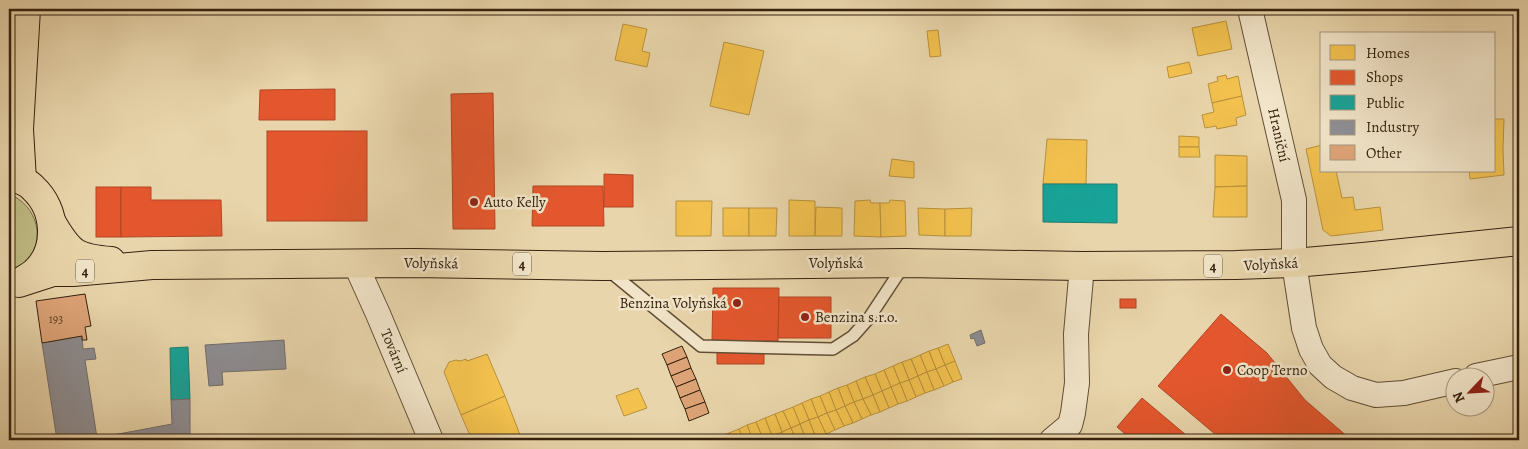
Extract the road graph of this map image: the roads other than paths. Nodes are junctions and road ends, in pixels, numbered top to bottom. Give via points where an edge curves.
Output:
1 (10, 9) edge
2 (26, 9) edge
3 (1250, 9) edge
4 (9, 15) edge
5 (15, 178) edge
6 (52, 224) junction
7 (1519, 241) edge
8 (354, 263) junction
9 (906, 263) junction
10 (1294, 263) junction
11 (152, 265) junction
12 (603, 266) junction
13 (1082, 266) junction
14 (14, 284) edge
15 (1519, 366) edge
16 (1496, 371) edge
17 (1446, 383) edge
18 (431, 440) edge
19 (1052, 440) edge

1 - 4 main road
2 - 5 main road, 4
3 - 10 street, Hraniční via 1294,200
5 - 6 main road, 4 via 33,187 46,202
6 - 11 main road, Volyňská / 4 via 60,238 77,255 88,259
6 - 14 main road, 4 via 52,239 46,257 35,272
7 - 10 main road, Volyňská / 4
8 - 11 main road, Volyňská / 4
8 - 12 main road, Volyňská / 4
8 - 18 street, Tovární
9 - 12 main road, Volyňská / 4
9 - 12 lane via 869,318 853,336 833,350 701,346
9 - 13 main road, Volyňská / 4
10 - 13 main road, Volyňská / 4
10 - 17 street, Hraniční via 1304,328 1311,349 1320,365 1333,377 1352,388 1376,395 1404,393
11 - 14 main road, Volyňská / 4 via 53,272
13 - 19 street via 1073,413 1070,425
15 - 16 street

